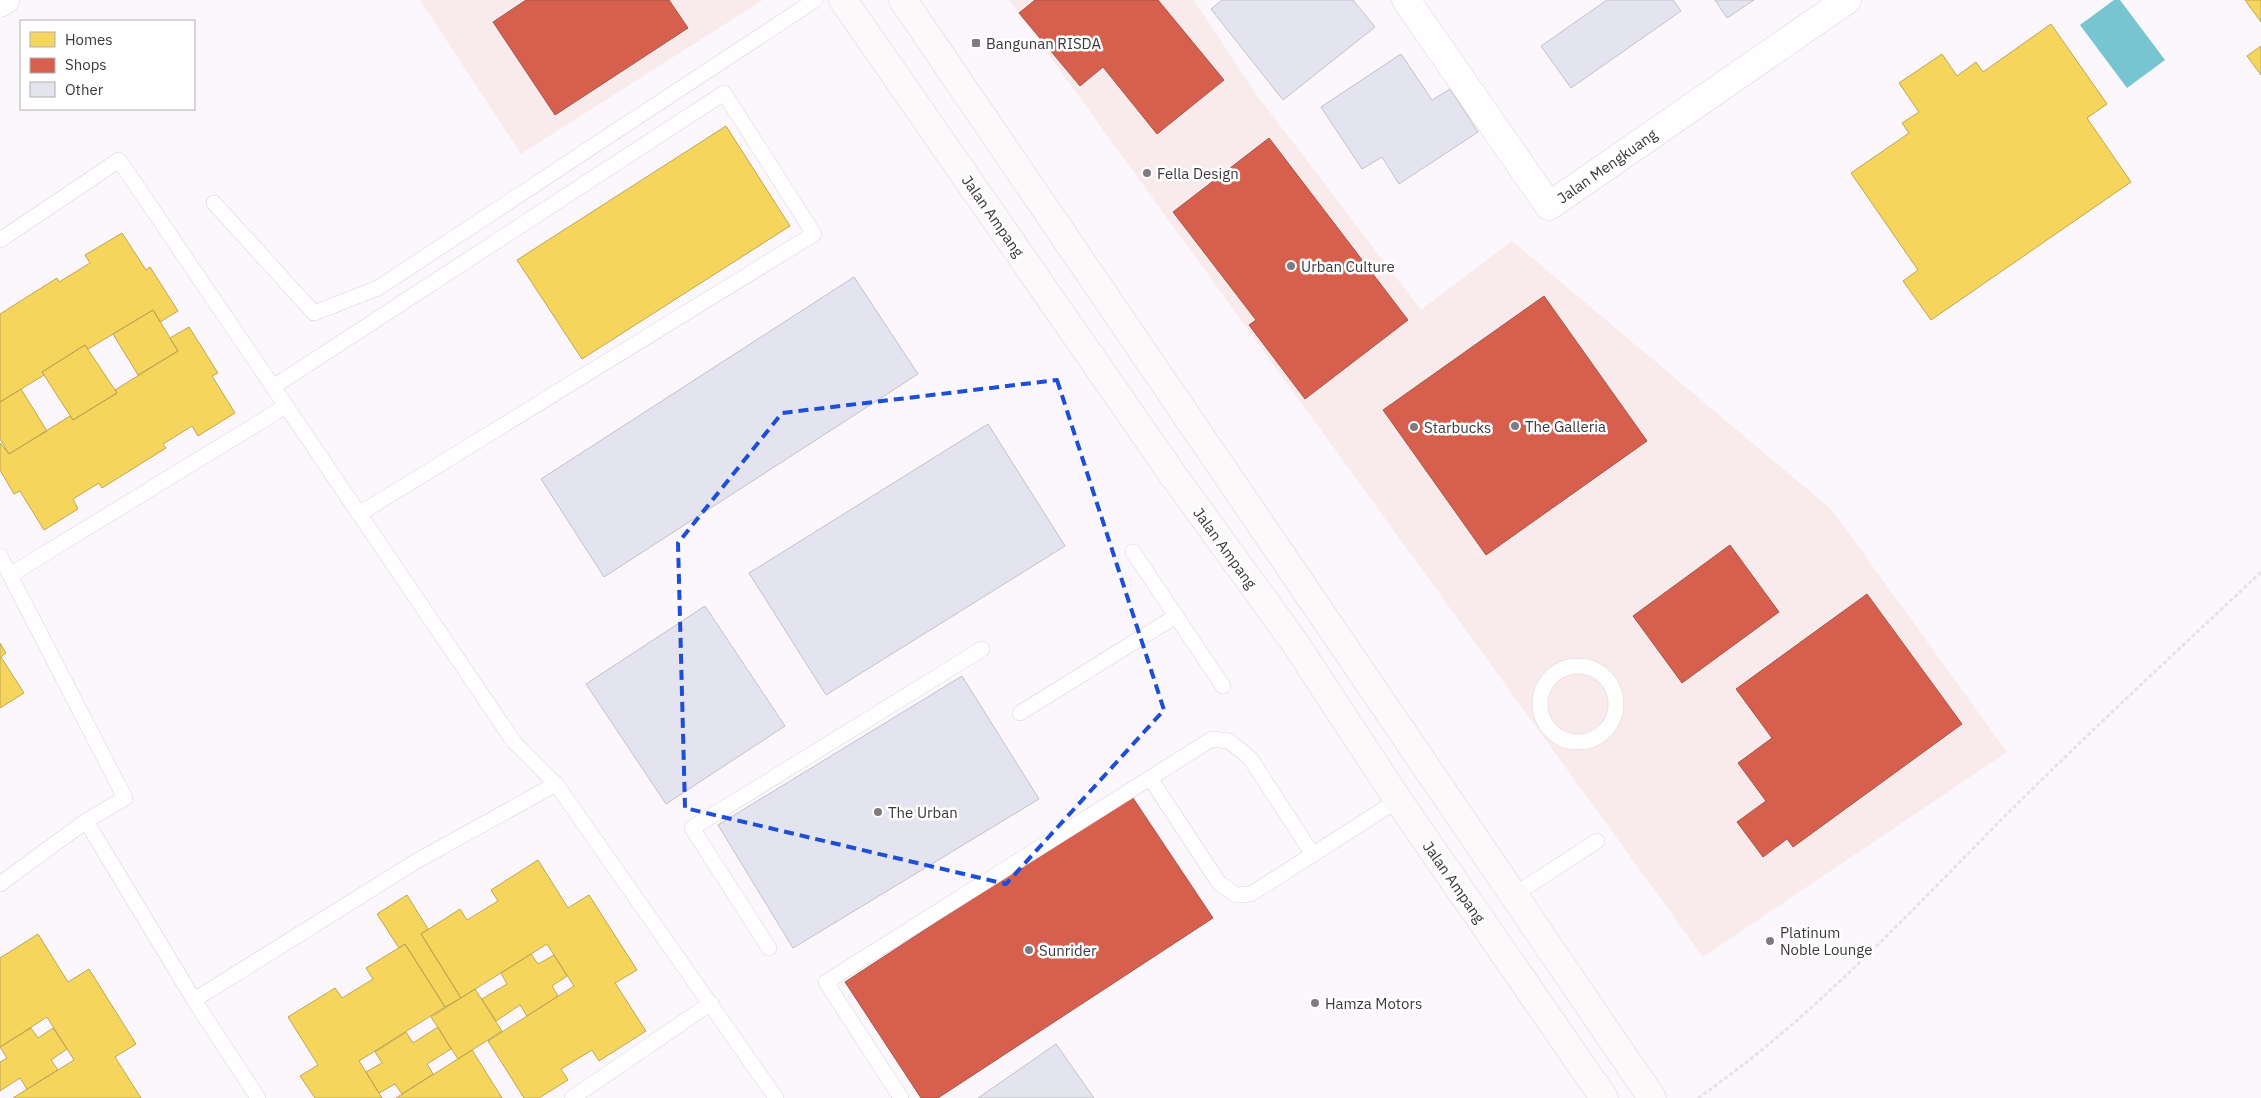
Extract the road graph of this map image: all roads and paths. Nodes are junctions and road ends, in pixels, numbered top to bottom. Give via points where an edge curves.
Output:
1 (5, 0) edge
2 (815, 0) edge
3 (844, 0) edge
4 (903, 0) edge
5 (1406, 0) edge
6 (1847, 0) edge
7 (0, 3) edge
8 (214, 203) dead end
9 (0, 240) edge
10 (273, 387) junction
11 (286, 406) junction
12 (360, 514) junction
13 (1133, 552) dead end
14 (0, 556) edge
15 (2261, 572) edge
16 (10, 575) junction
17 (1176, 616) junction
18 (982, 649) dead end
19 (1580, 666) joint
20 (1223, 686) dead end
21 (1020, 713) dead end
22 (1150, 778) junction
23 (556, 784) junction
24 (1398, 800) junction
25 (86, 821) junction
26 (1597, 841) dead end
27 (1314, 855) junction
28 (0, 884) edge
29 (1514, 896) junction
30 (769, 948) dead end
31 (194, 1000) junction
32 (710, 1003) junction
33 (258, 1098) edge
34 (572, 1098) edge
35 (776, 1098) edge
36 (901, 1098) edge
37 (1604, 1098) edge
38 (1652, 1098) edge
39 (1698, 1098) edge

1 - 7 street
2 - 8 lane via 378,288 314,313
3 - 24 main road, Jalan Ampang via 1167,467 1295,643
4 - 29 main road
5 - 6 street, Jalan Mengkuang via 1549,206
9 - 10 lane via 119,160
10 - 11 lane
10 - 12 lane via 724,93 814,234
11 - 12 lane
11 - 16 lane
12 - 23 lane via 514,742
13 - 17 lane
14 - 16 lane
15 - 39 path via 2038,783 1838,984 1730,1076
16 - 25 lane via 125,798
17 - 20 lane
17 - 21 lane
18 - 30 lane via 692,828
19 - 19 lane via 1594,669 1613,687 1616,713 1602,735 1577,742 1566,740 1547,726 1540,703 1542,692 1552,677 1567,668
22 - 27 lane via 1212,740 1229,741 1250,758
22 - 27 lane via 1219,883 1236,895 1251,894
22 - 36 lane via 826,982
23 - 31 lane via 415,862
23 - 32 lane
24 - 27 lane
24 - 37 main road, Jalan Ampang
25 - 28 lane
25 - 31 lane
26 - 29 lane
29 - 38 main road
31 - 33 lane
32 - 34 lane
32 - 35 lane

